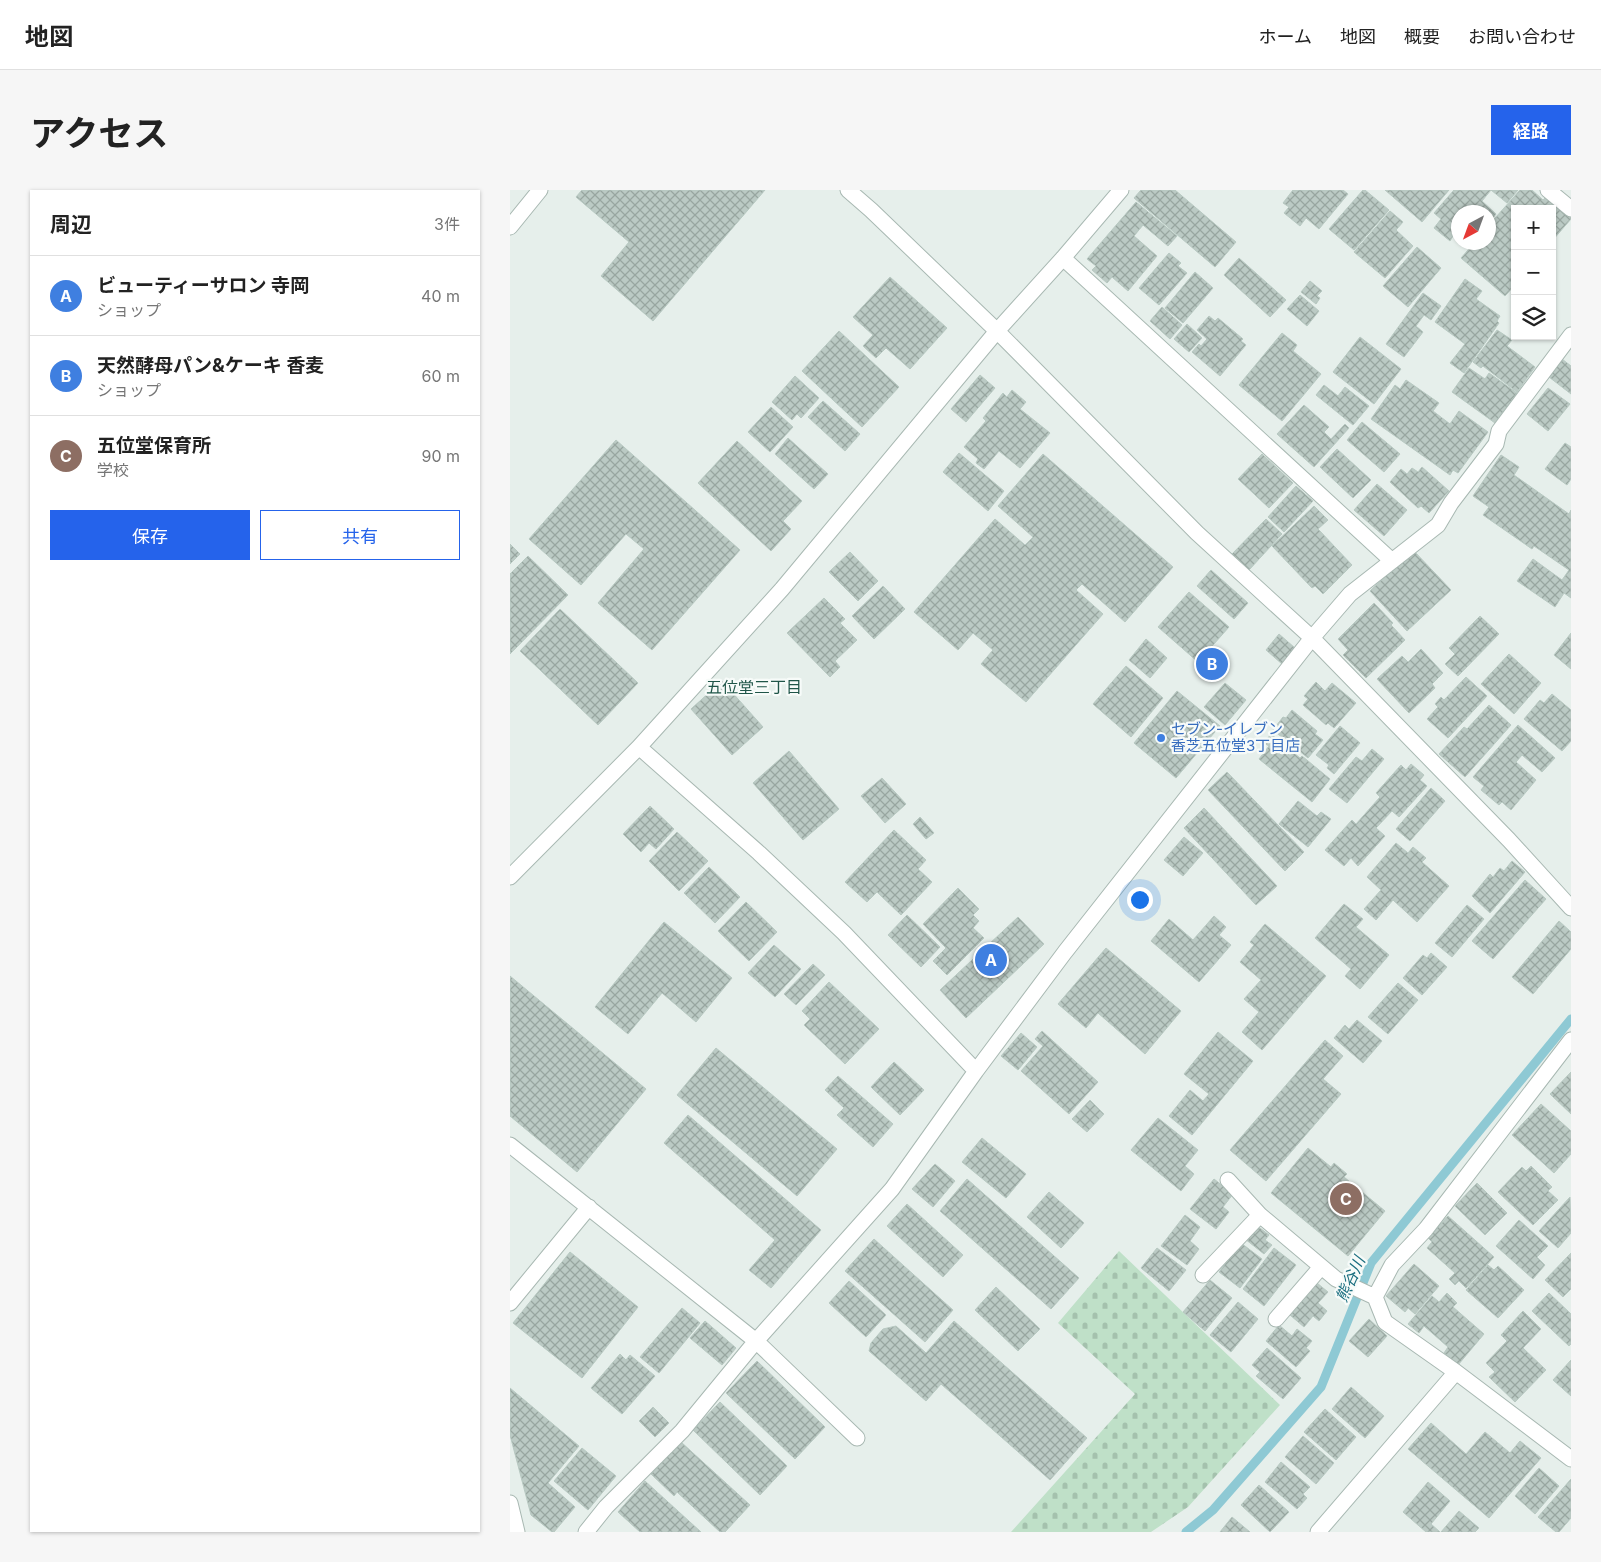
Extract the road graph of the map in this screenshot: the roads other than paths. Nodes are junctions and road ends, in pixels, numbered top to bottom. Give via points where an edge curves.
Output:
1 (540, 190) edge
2 (848, 190) edge
3 (1121, 190) edge
4 (1548, 190) edge
5 (1571, 209) edge
6 (510, 227) edge
7 (1063, 258) junction
8 (997, 331) junction
9 (1571, 335) edge
10 (1391, 560) junction
11 (1312, 638) junction
12 (639, 747) junction
13 (510, 877) edge
14 (1571, 908) edge
15 (1571, 1040) edge
16 (976, 1071) junction
17 (510, 1145) edge
18 (1228, 1180) dead end
19 (589, 1207) junction
20 (1260, 1216) junction
21 (1321, 1267) junction
22 (1203, 1275) dead end
23 (1375, 1297) junction
24 (510, 1302) edge
25 (1276, 1320) dead end
26 (756, 1341) junction
27 (1456, 1372) junction
28 (857, 1438) dead end
29 (1571, 1459) edge
30 (510, 1503) edge
31 (517, 1532) edge
32 (586, 1532) edge
33 (1318, 1532) edge

1 - 6 street
2 - 8 street
3 - 7 street
4 - 5 street
7 - 8 street
7 - 10 street
8 - 11 street via 1197,533
8 - 12 street via 782,589
9 - 10 street via 1499,431 1496,444 1438,525
10 - 11 street via 1350,594
11 - 14 street
11 - 16 street via 1065,952
12 - 13 street
12 - 16 street via 844,933
15 - 23 street via 1426,1229 1392,1265
16 - 26 street via 892,1190
17 - 19 street
18 - 20 street
19 - 24 street
19 - 26 street
20 - 21 street
20 - 22 street
21 - 23 street via 1336,1279
21 - 25 street
23 - 27 street via 1385,1322
26 - 28 street
26 - 32 street via 682,1431 606,1507
27 - 29 street
27 - 33 street
30 - 31 street

